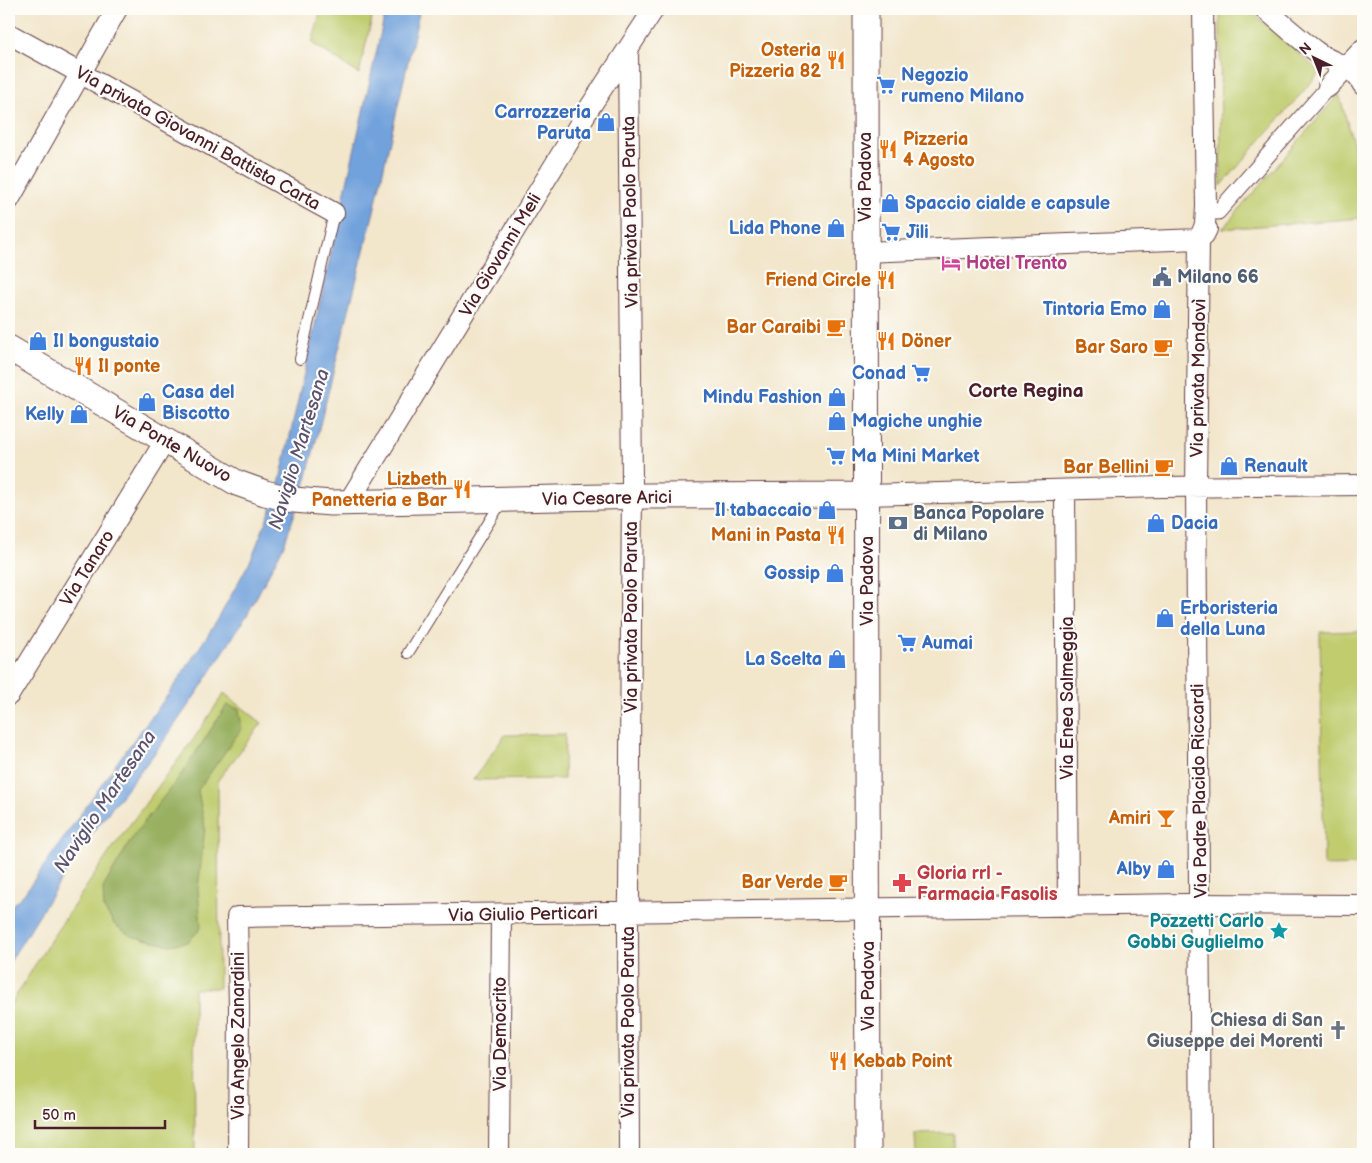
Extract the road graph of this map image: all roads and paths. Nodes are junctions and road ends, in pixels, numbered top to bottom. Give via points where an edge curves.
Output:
1 (118, 9) edge
2 (654, 9) edge
3 (866, 9) edge
4 (1203, 9) edge
5 (1265, 9) edge
6 (9, 34) edge
7 (1363, 49) edge
8 (628, 50) junction
9 (1355, 67) edge
10 (81, 73) junction
11 (1363, 86) edge
12 (1328, 87) joint
13 (9, 200) edge
14 (1218, 212) joint
15 (334, 213) joint
16 (1199, 239) junction
17 (864, 252) junction
18 (9, 348) edge
19 (300, 360) dead end
20 (165, 441) junction
21 (1363, 485) edge
22 (1196, 487) junction
23 (1065, 490) junction
24 (866, 495) junction
25 (632, 496) junction
26 (502, 500) junction
27 (339, 503) junction
28 (408, 653) dead end
29 (9, 694) edge
30 (1200, 904) junction
31 (1363, 905) edge
32 (1068, 906) junction
33 (869, 909) junction
34 (628, 912) junction
35 (501, 914) junction
36 (237, 918) joint
37 (238, 1154) edge
38 (499, 1154) edge
39 (629, 1154) edge
40 (868, 1154) edge
41 (1201, 1154) edge

1 - 10 street
2 - 8 street, Via Giovanni Meli
3 - 17 street, Via Padova
4 - 16 street, Via privata Mondovì via 1206,206 1205,225
5 - 9 street via 1320,54
6 - 10 street, Via privata Giovanni Battista Carta
7 - 9 street
8 - 25 street, Via privata Paolo Paruta
8 - 27 street, Via Giovanni Meli
9 - 11 street
9 - 12 street
10 - 13 street
10 - 15 street, Via privata Giovanni Battista Carta
12 - 14 street
14 - 16 street
15 - 19 lane, Via privata Giovanni Battista Carta
16 - 17 street
16 - 22 street, Via privata Mondovì
17 - 24 street, Via Padova
18 - 20 street, Via Ponte Nuovo
20 - 27 street, Via Ponte Nuovo via 237,483 265,493 294,500
20 - 29 street, Via Tanaro
21 - 22 street
22 - 23 street
22 - 30 street, Via Padre Placido Riccardi
23 - 24 street
23 - 32 street, Via Enea Salmeggia
24 - 25 street, Via Cesare Arici
24 - 33 street, Via Padova
25 - 26 street, Via Cesare Arici
25 - 34 street, Via privata Paolo Paruta
26 - 27 street, Via Cesare Arici
26 - 28 lane
30 - 31 street, Via Giulio Perticari
30 - 32 street, Via Giulio Perticari
30 - 41 street, Via Padre Placido Riccardi
32 - 33 street, Via Giulio Perticari
33 - 34 street, Via Giulio Perticari
33 - 40 street, Via Padova
34 - 35 street, Via Giulio Perticari
34 - 39 street, Via privata Paolo Paruta
35 - 36 street, Via Giulio Perticari
35 - 38 street, Via Democrito
36 - 37 street, Via Angelo Zanardini

